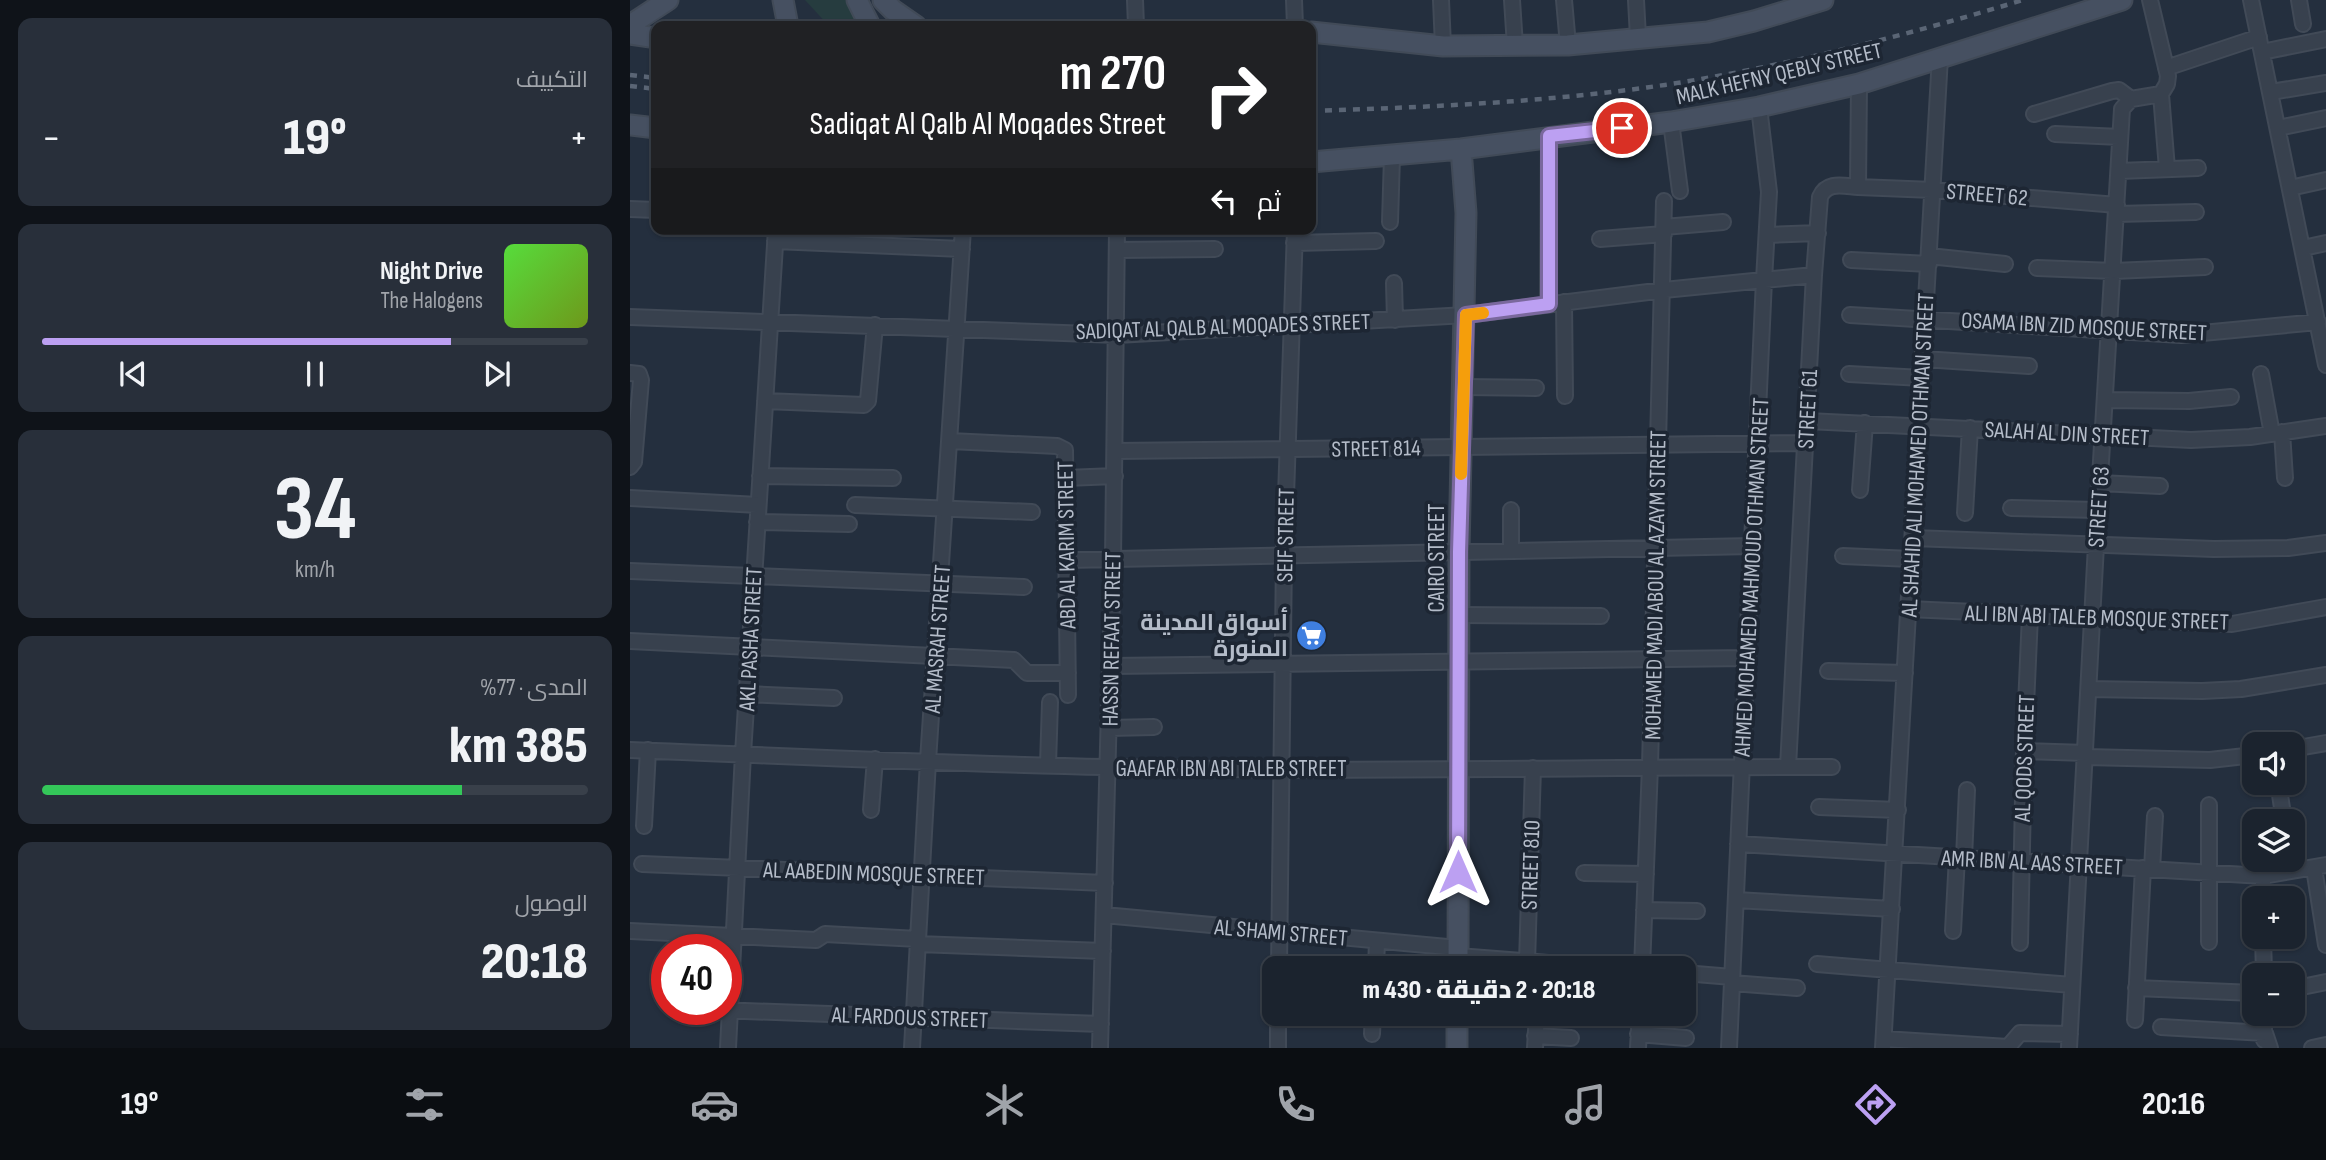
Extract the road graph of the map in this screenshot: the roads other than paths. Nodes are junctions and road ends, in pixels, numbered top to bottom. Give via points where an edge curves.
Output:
1 (668, 0) edge
2 (783, 0) edge
3 (857, 0) edge
4 (883, 0) edge
5 (1135, 0) edge
6 (1294, 0) edge
7 (1441, 0) edge
8 (1512, 0) edge
9 (1564, 0) edge
10 (1636, 0) edge
11 (1823, 0) edge
12 (2122, 0) edge
13 (2150, 0) edge
14 (2251, 0) edge
15 (2299, 0) edge
16 (787, 21) edge
17 (868, 21) edge
18 (909, 21) edge
19 (1136, 21) edge
20 (1295, 21) edge
21 (2303, 24) dead end
22 (630, 26) edge
23 (1316, 33) edge
24 (630, 34) edge
25 (651, 36) edge
26 (1638, 37) junction
27 (2259, 37) junction
28 (2326, 39) edge
29 (1568, 45) junction
30 (1515, 46) junction
31 (1443, 47) junction
32 (2262, 52) junction
33 (1940, 57) junction
34 (2166, 68) junction
35 (2326, 83) edge
36 (1859, 84) junction
37 (2271, 92) junction
38 (2161, 94) junction
39 (2132, 99) junction
40 (1759, 107) junction
41 (2034, 114) dead end
42 (2326, 118) edge
43 (1671, 122) junction
44 (630, 125) edge
45 (651, 127) edge
46 (2278, 128) junction
47 (2055, 134) dead end
48 (1549, 136) junction
49 (2120, 137) junction
50 (1461, 149) junction
51 (1392, 156) junction
52 (1316, 162) edge
53 (2198, 168) dead end
54 (2167, 169) junction
55 (2119, 171) junction
56 (2326, 180) edge
57 (1858, 187) junction
58 (2290, 188) junction
59 (1933, 190) junction
60 (1680, 191) dead end
61 (1664, 201) dead end
62 (630, 209) edge
63 (2117, 209) junction
64 (651, 210) edge
65 (2196, 212) dead end
66 (1390, 222) dead end
67 (1723, 222) dead end
68 (1664, 230) junction
69 (1818, 233) junction
70 (1768, 234) junction
71 (776, 235) edge
72 (963, 235) edge
73 (1117, 235) edge
74 (1295, 236) edge
75 (1600, 239) dead end
76 (1376, 241) dead end
77 (2326, 243) edge
78 (2303, 248) junction
79 (962, 249) junction
80 (1215, 249) dead end
81 (1117, 250) junction
82 (1851, 260) dead end
83 (1929, 260) junction
84 (2005, 264) dead end
85 (2205, 267) dead end
86 (2037, 268) dead end
87 (2113, 271) junction
88 (1814, 275) junction
89 (1764, 280) junction
90 (1394, 284) dead end
91 (1664, 289) junction
92 (1564, 302) junction
93 (1549, 304) junction
94 (2320, 314) edge
95 (1466, 315) junction
96 (1850, 315) dead end
97 (630, 317) edge
98 (1925, 318) junction
99 (1395, 320) junction
100 (770, 322) junction
101 (875, 325) junction
102 (1291, 325) junction
103 (957, 328) junction
104 (2110, 332) junction
105 (1117, 335) junction
106 (1923, 359) junction
107 (2326, 365) edge
108 (2029, 366) dead end
109 (630, 373) edge
110 (1850, 374) dead end
111 (2261, 374) dead end
112 (1922, 378) junction
113 (1463, 387) junction
114 (1536, 388) dead end
115 (1565, 396) dead end
116 (2231, 397) dead end
117 (2106, 400) junction
118 (765, 401) junction
119 (1808, 421) junction
120 (1865, 423) junction
121 (1919, 426) junction
122 (2326, 426) edge
123 (633, 428) edge
124 (1970, 428) junction
125 (2277, 433) junction
126 (2103, 435) junction
127 (950, 441) junction
128 (1806, 443) junction
129 (1758, 444) junction
130 (1658, 445) junction
131 (1462, 447) junction
132 (1287, 449) junction
133 (1115, 451) junction
134 (630, 467) edge
135 (760, 476) junction
136 (1115, 476) junction
137 (893, 478) dead end
138 (1066, 478) junction
139 (2285, 478) dead end
140 (2100, 483) junction
141 (2160, 486) dead end
142 (1860, 490) dead end
143 (630, 498) edge
144 (758, 505) junction
145 (855, 505) dead end
146 (2011, 508) dead end
147 (946, 509) junction
148 (1511, 510) dead end
149 (2098, 510) junction
150 (1032, 512) dead end
151 (1965, 513) dead end
152 (757, 522) junction
153 (849, 524) dead end
154 (1913, 538) junction
155 (2326, 544) edge
156 (2096, 545) junction
157 (1753, 546) junction
158 (1655, 548) junction
159 (1511, 551) junction
160 (1459, 552) junction
161 (1284, 556) junction
162 (1843, 556) dead end
163 (1113, 559) junction
164 (1911, 559) junction
165 (1067, 560) junction
166 (630, 571) edge
167 (754, 576) junction
168 (941, 584) junction
169 (1024, 587) dead end
170 (2326, 607) edge
171 (1909, 609) junction
172 (1460, 615) junction
173 (2030, 615) junction
174 (1601, 616) dead end
175 (2092, 618) junction
176 (630, 640) edge
177 (749, 646) junction
178 (936, 655) junction
179 (1748, 658) junction
180 (1653, 659) junction
181 (1459, 662) junction
182 (1283, 664) junction
183 (1111, 666) junction
184 (1828, 671) dead end
185 (1068, 673) junction
186 (1905, 673) junction
187 (2326, 675) edge
188 (2089, 689) junction
189 (746, 694) junction
190 (1068, 695) dead end
191 (834, 698) dead end
192 (1050, 702) dead end
193 (1109, 727) junction
194 (1154, 727) dead end
195 (2326, 743) edge
196 (2305, 747) edge
197 (630, 750) edge
198 (648, 750) junction
199 (2024, 751) junction
200 (743, 754) junction
201 (2086, 755) junction
202 (2242, 756) edge
203 (875, 759) junction
204 (928, 761) junction
205 (1048, 765) junction
206 (1650, 766) junction
207 (1742, 766) junction
208 (1108, 767) junction
209 (1788, 767) junction
210 (1832, 767) dead end
211 (1281, 768) junction
212 (1533, 768) junction
213 (1459, 769) junction
214 (1967, 790) dead end
215 (2209, 805) dead end
216 (1819, 807) dead end
217 (871, 810) dead end
218 (1898, 810) junction
219 (2155, 816) dead end
220 (644, 826) dead end
221 (1738, 845) junction
222 (1896, 854) junction
223 (1960, 858) junction
224 (2021, 861) junction
225 (642, 864) dead end
226 (2079, 865) junction
227 (737, 867) junction
228 (2320, 867) edge
229 (2147, 869) junction
230 (2276, 872) edge
231 (1584, 873) dead end
232 (921, 874) junction
233 (1646, 874) junction
234 (2210, 874) junction
235 (2263, 877) junction
236 (1105, 883) junction
237 (2263, 886) edge
238 (1736, 900) junction
239 (1644, 909) junction
240 (1892, 909) junction
241 (1697, 912) dead end
242 (1104, 915) junction
243 (630, 931) edge
244 (1953, 931) dead end
245 (1280, 932) junction
246 (692, 934) edge
247 (734, 934) edge
248 (742, 936) edge
249 (1377, 941) junction
250 (918, 942) junction
251 (2208, 942) dead end
252 (2020, 943) dead end
253 (2326, 945) edge
254 (1103, 951) junction
255 (1279, 956) edge
256 (1376, 956) edge
257 (1453, 956) edge
258 (1458, 956) edge
259 (1535, 956) edge
260 (1642, 956) edge
261 (1817, 964) dead end
262 (1888, 970) junction
263 (1696, 975) edge
264 (1732, 980) junction
265 (2326, 982) edge
266 (2072, 985) junction
267 (2305, 986) edge
268 (1797, 988) dead end
269 (2136, 988) junction
270 (2242, 992) edge
271 (742, 1011) edge
272 (914, 1017) junction
273 (2135, 1020) dead end
274 (1101, 1024) junction
275 (726, 1025) edge
276 (1279, 1026) edge
277 (1372, 1026) edge
278 (1457, 1026) edge
279 (2265, 1026) edge
280 (2161, 1027) dead end
281 (2265, 1033) junction
282 (1371, 1034) dead end
283 (1572, 1038) dead end
284 (1686, 1038) dead end
285 (1638, 1041) edge
286 (1535, 1042) edge
287 (1884, 1044) edge
288 (2070, 1045) edge
289 (2326, 1045) edge
290 (728, 1048) edge
291 (912, 1048) edge
292 (1100, 1048) edge
293 (1278, 1048) edge
294 (1457, 1048) edge
295 (1729, 1048) edge
296 (2262, 1048) edge
297 (2270, 1048) edge
298 (2312, 1048) edge

1 - 22 street
2 - 16 street
3 - 17 street
4 - 18 street
5 - 19 street
6 - 20 street
7 - 31 street
8 - 30 street
9 - 29 street
10 - 26 street
11 - 26 street via 1708,32
12 - 33 street, MALK HEFNY QEBLY STREET
13 - 34 street
14 - 27 street
15 - 21 street
23 - 31 street
24 - 25 street
26 - 29 street
27 - 32 street
27 - 34 street
28 - 32 street
29 - 30 street
30 - 31 street
32 - 37 street
33 - 36 street, MALK HEFNY QEBLY STREET
33 - 59 street, AL SHAHID ALI MOHAMED OTHMAN STREET
34 - 38 street via 2167,83
35 - 37 street
36 - 40 street, MALK HEFNY QEBLY STREET
36 - 57 street
37 - 46 street
38 - 39 street
38 - 54 street
39 - 41 street via 2119,90 2112,91
39 - 49 street, STREET 63 via 2122,109
40 - 43 street, MALK HEFNY QEBLY STREET
40 - 70 street, AHMED MOHAMED MAHMOUD OTHMAN STREET via 1768,170
42 - 46 street
43 - 48 street, MALK HEFNY QEBLY STREET
43 - 60 street
44 - 45 street
46 - 58 street
47 - 49 street
48 - 50 street, MALK HEFNY QEBLY STREET
48 - 93 street
49 - 55 street, STREET 63
50 - 51 street, MALK HEFNY QEBLY STREET
50 - 95 street, CAIRO STREET
51 - 52 street, MALK HEFNY QEBLY STREET
51 - 66 street
53 - 54 street
54 - 55 street
55 - 63 street, STREET 63
56 - 58 street
57 - 59 street, STREET 62
57 - 69 street, STREET 61 via 1831,185 1822,192
58 - 78 street
59 - 63 street, STREET 62
59 - 83 street, AL SHAHID ALI MOHAMED OTHMAN STREET
61 - 68 street, MOHAMED MADI ABOU AL AZAYM STREET
62 - 64 street
63 - 65 street, STREET 62
63 - 87 street, STREET 63
67 - 68 street
68 - 75 street
68 - 91 street, MOHAMED MADI ABOU AL AZAYM STREET
69 - 70 street
69 - 88 street, STREET 61
70 - 89 street, AHMED MOHAMED MAHMOUD OTHMAN STREET
71 - 79 street
71 - 100 street, AKL PASHA STREET
72 - 79 street, AL MASRAH STREET
73 - 81 street, HASSN REFAAT STREET
74 - 76 street
74 - 102 street, SEIF STREET
77 - 78 street
78 - 94 street
79 - 103 street, AL MASRAH STREET
80 - 81 street
81 - 105 street, HASSN REFAAT STREET
82 - 83 street
83 - 84 street
83 - 98 street, AL SHAHID ALI MOHAMED OTHMAN STREET
85 - 87 street
86 - 87 street
87 - 104 street, STREET 63
88 - 89 street, SADIQAT AL QALB AL MOQADES STREET
88 - 119 street, STREET 61
89 - 91 street, SADIQAT AL QALB AL MOQADES STREET
89 - 129 street, AHMED MOHAMED MAHMOUD OTHMAN STREET
90 - 99 street
91 - 92 street, SADIQAT AL QALB AL MOQADES STREET
91 - 130 street, MOHAMED MADI ABOU AL AZAYM STREET
92 - 93 street, SADIQAT AL QALB AL MOQADES STREET
92 - 115 street
93 - 95 street, SADIQAT AL QALB AL MOQADES STREET
94 - 104 street, OSAMA IBN ZID MOSQUE STREET via 2181,335
94 - 107 street
95 - 99 street, SADIQAT AL QALB AL MOQADES STREET
95 - 113 street, CAIRO STREET
96 - 98 street, OSAMA IBN ZID MOSQUE STREET
97 - 100 street, SADIQAT AL QALB AL MOQADES STREET
98 - 104 street, OSAMA IBN ZID MOSQUE STREET
98 - 106 street, AL SHAHID ALI MOHAMED OTHMAN STREET
99 - 102 street, SADIQAT AL QALB AL MOQADES STREET
100 - 101 street, SADIQAT AL QALB AL MOQADES STREET
100 - 118 street, AKL PASHA STREET
101 - 103 street, SADIQAT AL QALB AL MOQADES STREET
101 - 118 street via 864,405
102 - 105 street, SADIQAT AL QALB AL MOQADES STREET
102 - 132 street, SEIF STREET
103 - 105 street, SADIQAT AL QALB AL MOQADES STREET
103 - 127 street, AL MASRAH STREET
104 - 117 street, STREET 63
105 - 133 street, HASSN REFAAT STREET
106 - 108 street
106 - 112 street, AL SHAHID ALI MOHAMED OTHMAN STREET
109 - 123 street via 641,377
110 - 112 street
111 - 125 street
112 - 121 street, AL SHAHID ALI MOHAMED OTHMAN STREET
113 - 114 street
113 - 131 street, CAIRO STREET
116 - 117 street
117 - 126 street, STREET 63
118 - 135 street, AKL PASHA STREET
119 - 120 street, SALAH AL DIN STREET
119 - 128 street, STREET 61
120 - 121 street, SALAH AL DIN STREET
120 - 142 street
121 - 124 street, SALAH AL DIN STREET
121 - 154 street, AL SHAHID ALI MOHAMED OTHMAN STREET
122 - 125 street, SALAH AL DIN STREET
123 - 134 street via 634,462
124 - 126 street, SALAH AL DIN STREET
124 - 151 street
125 - 126 street, SALAH AL DIN STREET via 2221,440
125 - 139 street
126 - 140 street, STREET 63
127 - 138 street, ABD AL KARIM STREET via 1062,447
127 - 147 street, AL MASRAH STREET
128 - 129 street, STREET 814
128 - 209 street, STREET 61
129 - 130 street, STREET 814
129 - 157 street, AHMED MOHAMED MAHMOUD OTHMAN STREET
130 - 131 street, STREET 814
130 - 158 street, MOHAMED MADI ABOU AL AZAYM STREET
131 - 132 street, STREET 814
131 - 160 street, CAIRO STREET
132 - 133 street, STREET 814
132 - 161 street, SEIF STREET
133 - 136 street, HASSN REFAAT STREET
135 - 137 street
135 - 144 street, AKL PASHA STREET
136 - 138 street
136 - 163 street, HASSN REFAAT STREET
138 - 165 street, ABD AL KARIM STREET
140 - 141 street
140 - 149 street, STREET 63
143 - 144 street
144 - 152 street, AKL PASHA STREET
145 - 147 street
146 - 149 street
147 - 150 street
147 - 168 street, AL MASRAH STREET
148 - 159 street
149 - 156 street, STREET 63
152 - 153 street
152 - 167 street, AKL PASHA STREET
154 - 156 street
154 - 164 street, AL SHAHID ALI MOHAMED OTHMAN STREET
155 - 156 street via 2225,549
156 - 175 street, STREET 63
157 - 158 street
157 - 179 street, AHMED MOHAMED MAHMOUD OTHMAN STREET
158 - 159 street
158 - 180 street, MOHAMED MADI ABOU AL AZAYM STREET
159 - 160 street
160 - 161 street
160 - 172 street, CAIRO STREET
161 - 163 street
161 - 182 street, SEIF STREET
162 - 164 street
163 - 165 street
163 - 183 street, HASSN REFAAT STREET
164 - 171 street, AL SHAHID ALI MOHAMED OTHMAN STREET
165 - 185 street, ABD AL KARIM STREET
166 - 167 street
167 - 168 street
167 - 177 street, AKL PASHA STREET
168 - 169 street
168 - 178 street, AL MASRAH STREET
170 - 175 street, ALI IBN ABI TALEB MOSQUE STREET via 2232,624
171 - 173 street, ALI IBN ABI TALEB MOSQUE STREET
171 - 186 street, AL SHAHID ALI MOHAMED OTHMAN STREET
172 - 174 street
172 - 181 street, CAIRO STREET
173 - 175 street, ALI IBN ABI TALEB MOSQUE STREET
173 - 199 street, AL QODS STREET
175 - 188 street, STREET 63
176 - 177 street
177 - 178 street
177 - 189 street, AKL PASHA STREET
178 - 185 street via 1014,660 1027,673
178 - 204 street, AL MASRAH STREET
179 - 180 street
179 - 207 street, AHMED MOHAMED MAHMOUD OTHMAN STREET
180 - 181 street
180 - 206 street, MOHAMED MADI ABOU AL AZAYM STREET
181 - 182 street
181 - 213 street, CAIRO STREET
182 - 183 street
182 - 211 street, SEIF STREET
183 - 193 street, HASSN REFAAT STREET
184 - 186 street
185 - 190 street, ABD AL KARIM STREET
186 - 218 street, AL SHAHID ALI MOHAMED OTHMAN STREET
187 - 188 street via 2241,689
188 - 201 street, STREET 63
189 - 191 street
189 - 200 street, AKL PASHA STREET
192 - 205 street
193 - 194 street
193 - 208 street, HASSN REFAAT STREET
195 - 196 street
197 - 198 street, GAAFAR IBN ABI TALEB STREET
198 - 200 street, GAAFAR IBN ABI TALEB STREET
198 - 220 street
199 - 201 street
199 - 224 street, AL QODS STREET
200 - 203 street, GAAFAR IBN ABI TALEB STREET
200 - 227 street, AKL PASHA STREET
201 - 202 street via 2210,760
201 - 226 street, STREET 63
203 - 204 street, GAAFAR IBN ABI TALEB STREET
203 - 217 street
204 - 205 street, GAAFAR IBN ABI TALEB STREET
204 - 232 street, AL MASRAH STREET
205 - 208 street, GAAFAR IBN ABI TALEB STREET
206 - 207 street, GAAFAR IBN ABI TALEB STREET
206 - 212 street, GAAFAR IBN ABI TALEB STREET
206 - 233 street, MOHAMED MADI ABOU AL AZAYM STREET
207 - 209 street, GAAFAR IBN ABI TALEB STREET
207 - 221 street, AHMED MOHAMED MAHMOUD OTHMAN STREET
208 - 211 street, GAAFAR IBN ABI TALEB STREET
208 - 236 street, HASSN REFAAT STREET
209 - 210 street, GAAFAR IBN ABI TALEB STREET
211 - 213 street, GAAFAR IBN ABI TALEB STREET
211 - 245 street, SEIF STREET
212 - 213 street, GAAFAR IBN ABI TALEB STREET
212 - 259 street, STREET 810
213 - 258 street, CAIRO STREET
214 - 223 street
215 - 234 street
216 - 218 street
218 - 222 street, AL SHAHID ALI MOHAMED OTHMAN STREET
219 - 229 street
221 - 222 street, AMR IBN AL AAS STREET
221 - 238 street, AHMED MOHAMED MAHMOUD OTHMAN STREET
222 - 223 street, AMR IBN AL AAS STREET
222 - 240 street, AL SHAHID ALI MOHAMED OTHMAN STREET
223 - 224 street, AMR IBN AL AAS STREET
223 - 244 street
224 - 226 street, AMR IBN AL AAS STREET
224 - 252 street, AL QODS STREET
225 - 227 street, AL AABEDIN MOSQUE STREET
226 - 229 street, AMR IBN AL AAS STREET
226 - 266 street, STREET 63
227 - 232 street, AL AABEDIN MOSQUE STREET
227 - 247 street, AKL PASHA STREET
228 - 253 street
229 - 234 street, AMR IBN AL AAS STREET
229 - 269 street
230 - 235 street, AMR IBN AL AAS STREET
231 - 233 street
232 - 236 street, AL AABEDIN MOSQUE STREET
232 - 250 street, AL MASRAH STREET
233 - 239 street, MOHAMED MADI ABOU AL AZAYM STREET
234 - 235 street, AMR IBN AL AAS STREET
234 - 251 street
235 - 237 street
236 - 242 street, HASSN REFAAT STREET
238 - 240 street
238 - 264 street, AHMED MOHAMED MAHMOUD OTHMAN STREET
239 - 241 street
239 - 260 street, MOHAMED MADI ABOU AL AZAYM STREET
240 - 262 street, AL SHAHID ALI MOHAMED OTHMAN STREET
242 - 245 street, AL SHAMI STREET
242 - 254 street, HASSN REFAAT STREET
243 - 246 street
245 - 249 street, AL SHAMI STREET
245 - 255 street, SEIF STREET
248 - 250 street via 816,940 825,934
249 - 256 street
249 - 257 street, AL SHAMI STREET
250 - 254 street
250 - 272 street, AL MASRAH STREET
254 - 274 street, HASSN REFAAT STREET
261 - 262 street
262 - 266 street
262 - 287 street, AL SHAHID ALI MOHAMED OTHMAN STREET
263 - 264 street
264 - 268 street
264 - 295 street, AHMED MOHAMED MAHMOUD OTHMAN STREET
265 - 267 street
266 - 288 street, STREET 63
269 - 270 street
269 - 273 street
271 - 272 street, AL FARDOUS STREET
272 - 274 street, AL FARDOUS STREET
272 - 291 street, AL MASRAH STREET
274 - 292 street, HASSN REFAAT STREET
275 - 290 street, AKL PASHA STREET
276 - 293 street
277 - 282 street
278 - 294 street
279 - 281 street
280 - 281 street
281 - 296 street
281 - 297 street
283 - 286 street
284 - 285 street
287 - 288 street via 2007,1047 2020,1033
289 - 298 street

